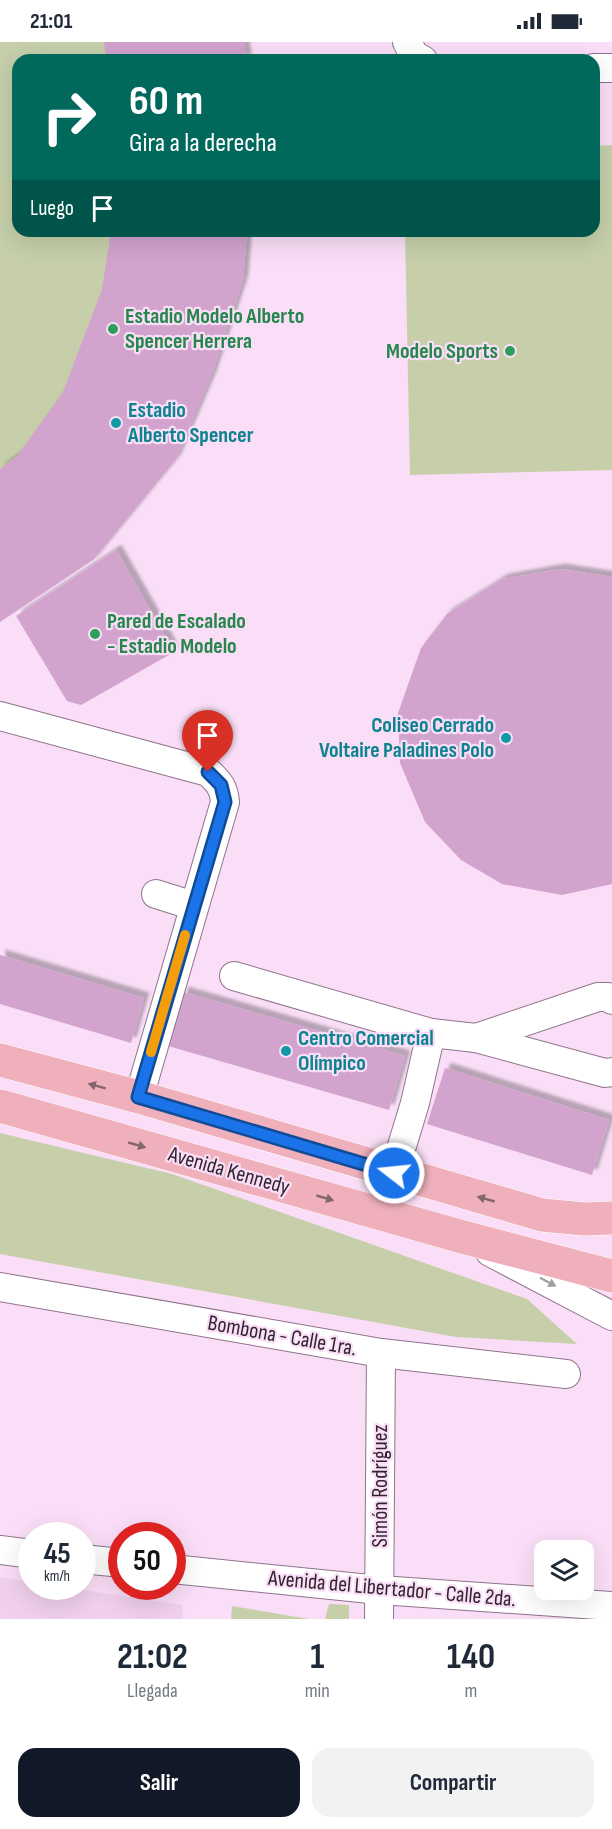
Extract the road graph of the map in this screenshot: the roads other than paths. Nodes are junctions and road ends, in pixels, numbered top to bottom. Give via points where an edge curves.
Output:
1 (0, 716) edge
2 (156, 894) dead end
3 (194, 906) junction
4 (234, 976) dead end
5 (612, 1000) edge
6 (431, 1033) junction
7 (476, 1038) junction
8 (0, 1060) edge
9 (612, 1072) edge
10 (138, 1097) junction
11 (0, 1106) edge
12 (394, 1173) junction
13 (603, 1218) edge
14 (459, 1236) junction
15 (612, 1276) edge
16 (0, 1287) edge
17 (612, 1316) edge
18 (381, 1353) junction
19 (566, 1374) dead end
20 (0, 1550) edge
21 (18, 1552) edge
22 (186, 1570) edge
23 (380, 1590) junction
24 (612, 1606) edge
25 (579, 1611) edge
26 (380, 1619) edge

1 - 3 street via 208,772 216,779 225,802
2 - 3 street
3 - 10 street
4 - 6 street
5 - 7 street via 598,997
6 - 7 street
6 - 12 street
7 - 9 street
10 -> 8 main road, Avenida Kennedy
10 - 12 main road, Avenida Kennedy
11 -> 14 main road, Avenida Kennedy
13 -> 12 main road, Avenida Kennedy via 542,1215
14 - 15 main road, Avenida Kennedy
14 -> 17 street
16 - 18 street, Bombona - Calle 1ra.
18 - 19 street, Bombona - Calle 1ra.
18 - 23 street, Simón Rodríguez
20 - 21 street
22 - 23 street, Avenida del Libertador - Calle 2da.
23 - 25 street, Avenida del Libertador - Calle 2da.
23 - 26 street, Simón Rodríguez
24 - 25 street, Avenida del Libertador - Calle 2da.

